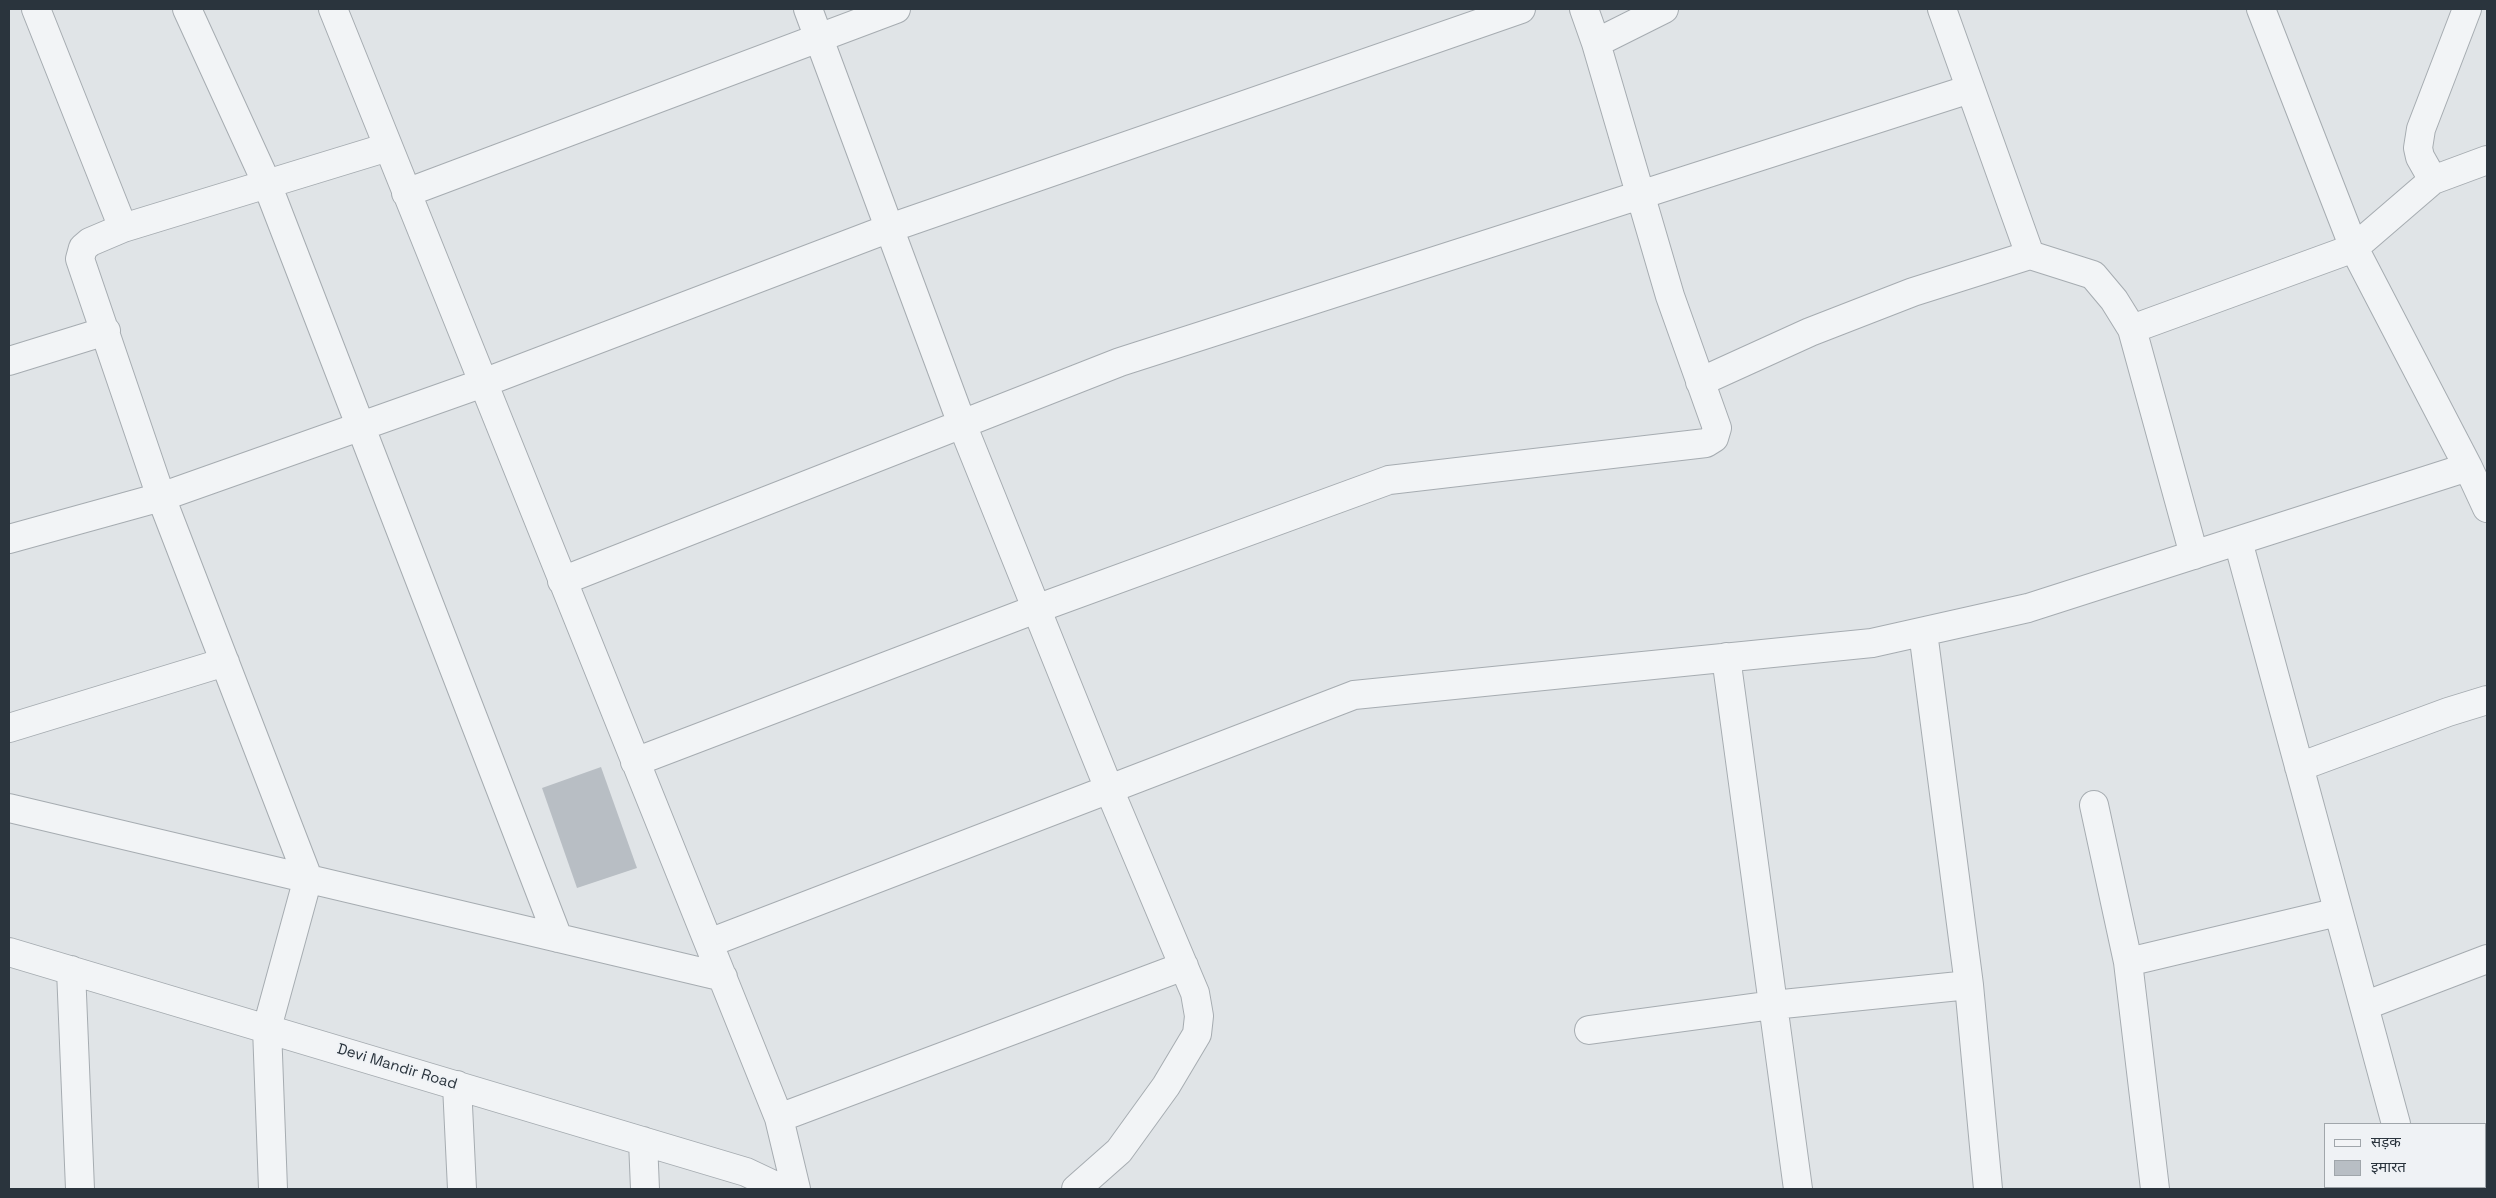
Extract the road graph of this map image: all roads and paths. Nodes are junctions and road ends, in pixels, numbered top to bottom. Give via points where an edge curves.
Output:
1 (36, 9) edge
2 (187, 9) edge
3 (332, 9) edge
4 (808, 9) edge
5 (896, 9) edge
6 (1521, 9) edge
7 (1584, 9) edge
8 (1664, 9) edge
9 (1942, 9) edge
10 (2261, 9) edge
11 (2467, 9) edge
12 (819, 38) junction
13 (1596, 43) junction
14 (1970, 89) junction
15 (388, 146) junction
16 (2487, 160) edge
17 (2433, 180) junction
18 (267, 184) junction
19 (406, 193) junction
20 (1641, 196) junction
21 (123, 228) junction
22 (890, 228) junction
23 (2354, 248) junction
24 (2030, 255) junction
25 (2132, 329) junction
26 (106, 332) junction
27 (9, 361) edge
28 (1700, 382) junction
29 (483, 383) junction
30 (962, 424) junction
31 (360, 426) junction
32 (2476, 472) edge
33 (160, 497) junction
34 (2487, 508) edge
35 (9, 538) edge
36 (2238, 540) junction
37 (2194, 555) junction
38 (562, 581) junction
39 (1036, 609) junction
40 (1923, 632) junction
41 (1726, 657) junction
42 (224, 662) junction
43 (2487, 700) edge
44 (9, 728) edge
45 (635, 762) junction
46 (2299, 767) junction
47 (1109, 789) junction
48 (2094, 805) dead end
49 (9, 808) edge
50 (308, 878) junction
51 (2338, 912) junction
52 (558, 938) junction
53 (709, 943) junction
54 (9, 952) edge
55 (2487, 960) edge
56 (2128, 962) junction
57 (1184, 966) junction
58 (71, 970) junction
59 (722, 978) junction
60 (1969, 985) junction
61 (1773, 1005) junction
62 (2364, 1006) junction
63 (267, 1028) junction
64 (1589, 1030) dead end
65 (458, 1085) junction
66 (779, 1118) junction
67 (2396, 1123) edge
68 (642, 1141) junction
69 (80, 1189) edge
70 (273, 1189) edge
71 (462, 1189) edge
72 (645, 1189) edge
73 (782, 1189) edge
74 (796, 1189) edge
75 (1076, 1189) edge
76 (1798, 1189) edge
77 (1988, 1189) edge
78 (2155, 1189) edge

1 - 21 street
2 - 18 street
3 - 15 street
4 - 12 street
5 - 12 street
6 - 22 street
7 - 13 street
8 - 13 street
9 - 14 street
10 - 23 street
11 - 17 street via 2421,129 2420,157
12 - 19 street
12 - 22 street
13 - 20 street
14 - 20 street
14 - 24 street
15 - 18 street
15 - 19 street
16 - 17 street
17 - 23 street
18 - 21 street
18 - 31 street
19 - 29 street
20 - 28 street via 1670,296
20 - 30 street via 1120,362
21 - 26 street via 90,242 83,248 80,258
22 - 29 street
22 - 30 street
23 - 25 street
23 - 32 street
24 - 25 street via 2093,275
24 - 28 street via 1913,292 1810,332
25 - 37 street
26 - 27 street
26 - 33 street
28 - 39 street via 1717,428 1714,438 1706,443 1389,480
29 - 31 street
29 - 38 street
30 - 38 street
30 - 39 street
31 - 33 street
31 - 52 street
32 - 34 street
32 - 36 street
33 - 35 street
33 - 42 street
36 - 37 street
36 - 46 street
37 - 40 street via 2028,608
38 - 45 street
39 - 45 street
39 - 47 street
40 - 41 street via 1872,643
40 - 60 street
41 - 47 street via 1354,695
41 - 61 street
42 - 44 street
42 - 50 street
43 - 46 street
45 - 53 street
46 - 51 street
47 - 53 street
47 - 57 street
48 - 56 street
49 - 50 street
50 - 52 street
50 - 63 street
51 - 56 street
51 - 62 street
52 - 59 street
53 - 59 street
54 - 58 street, Devi Mandir Road
55 - 62 street
56 - 78 street
57 - 66 street
57 - 75 street via 1195,993 1199,1016 1197,1034 1166,1086 1119,1151
58 - 63 street, Devi Mandir Road
58 - 69 street
59 - 66 street
60 - 61 street
60 - 77 street
61 - 64 street
61 - 76 street
62 - 67 street
63 - 65 street, Devi Mandir Road
63 - 70 street
65 - 68 street, Devi Mandir Road
65 - 71 street
66 - 74 street
68 - 72 street
68 - 73 street, Devi Mandir Road via 746,1172

